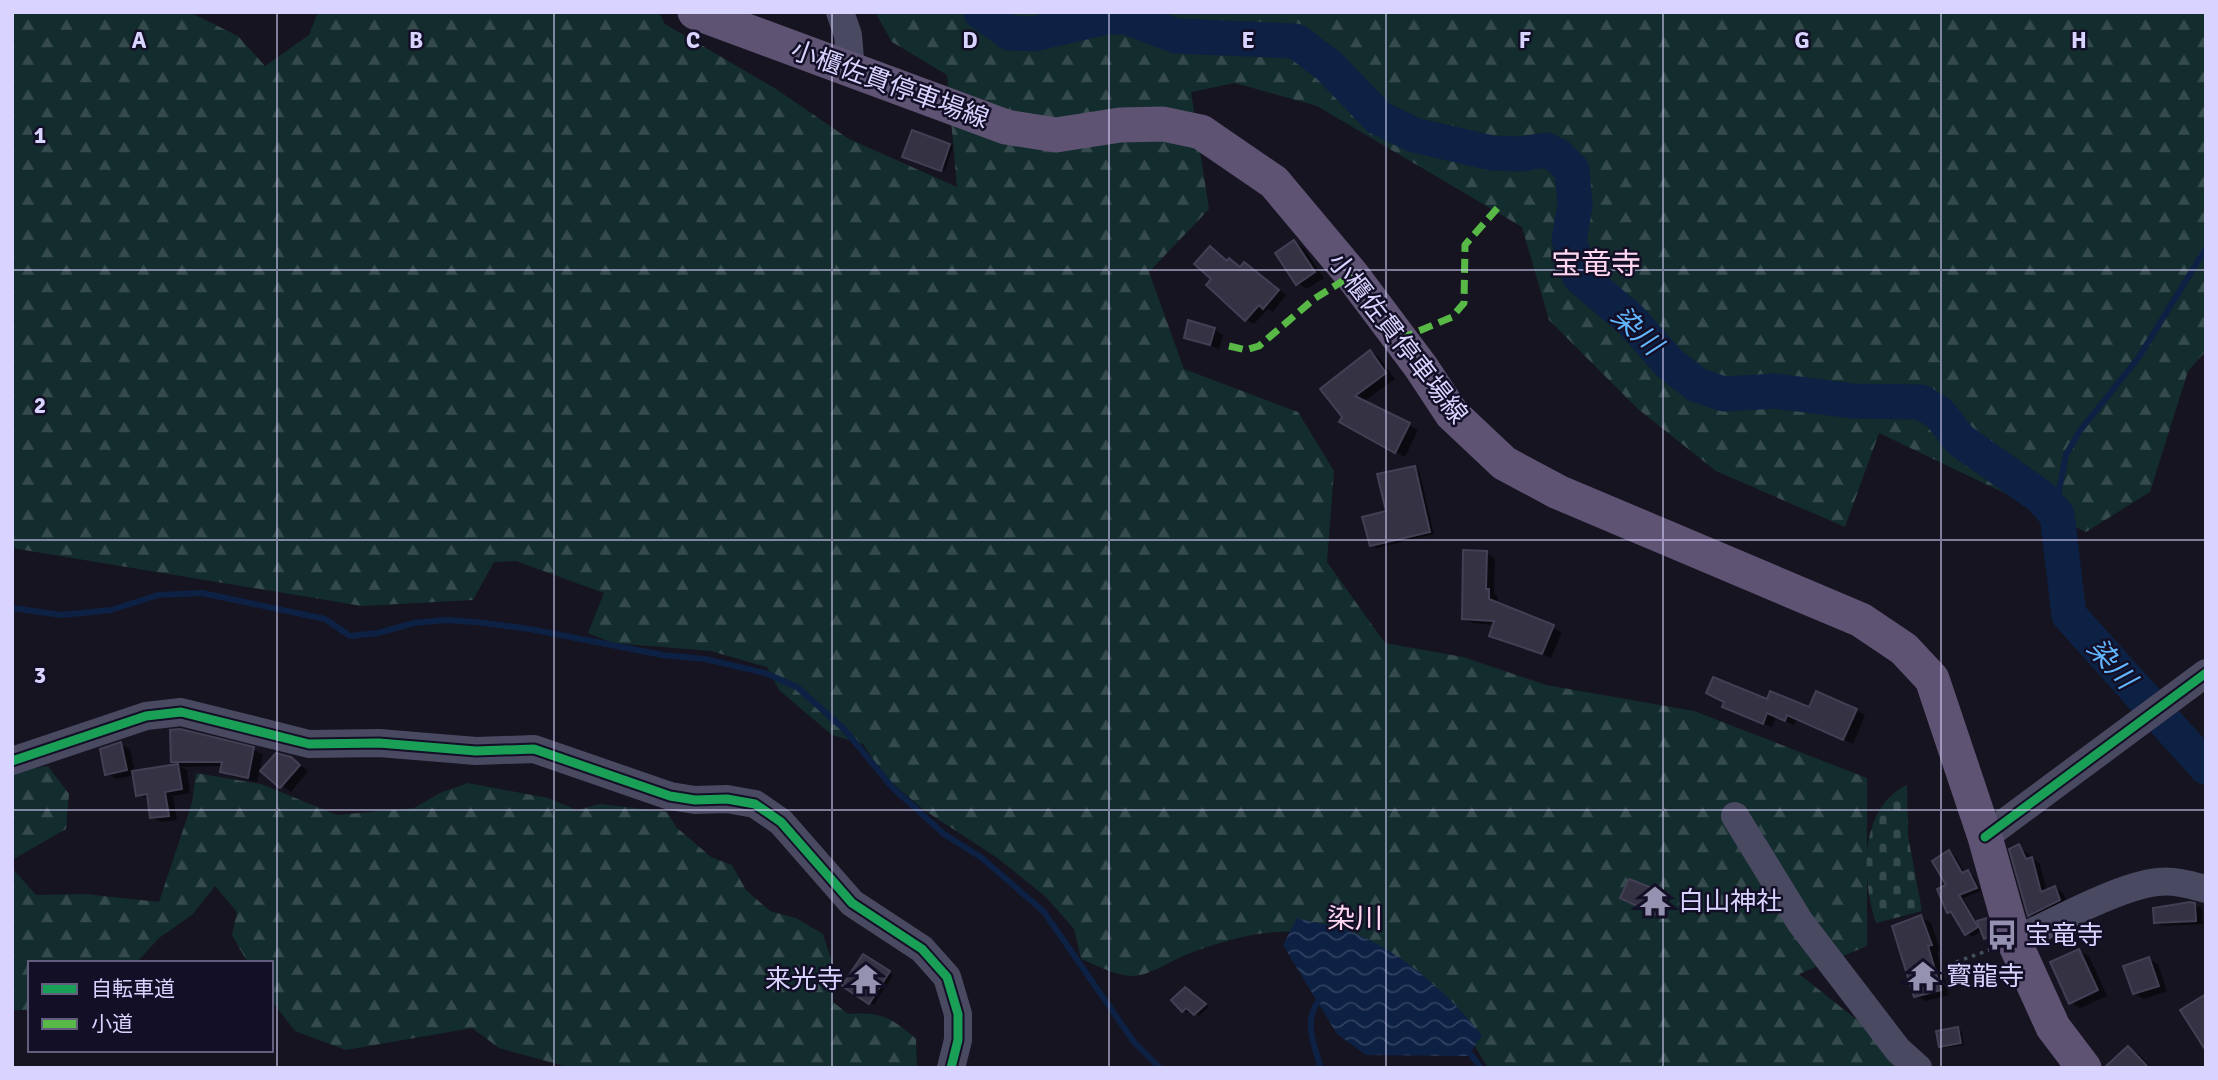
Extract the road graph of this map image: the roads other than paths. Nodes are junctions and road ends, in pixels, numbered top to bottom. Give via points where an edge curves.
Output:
1 (695, 12) edge
2 (839, 12) edge
3 (851, 71) junction
4 (2206, 673) edge
5 (12, 761) edge
6 (1735, 816) dead end
7 (1985, 837) junction
8 (2206, 889) edge
9 (2014, 941) junction
10 (951, 1068) edge
11 (1918, 1068) edge
12 (2084, 1068) edge

1 - 3 main road, 小櫃佐貫停車場線
2 - 3 street via 848,35
3 - 7 main road, 小櫃佐貫停車場線 via 1006,127 1056,135 1163,124 1201,132 1239,156 1273,181 1352,275 1452,414 1504,463 1558,492 1861,620 1904,649 1932,678
4 - 7 street
5 - 10 street via 146,716 181,712 309,744 534,749 670,796 755,804 781,822 852,903 922,949 947,977 958,1014
6 - 11 street via 1800,922
7 - 9 main road, 小櫃佐貫停車場線
8 - 9 street via 2157,882 2106,899
9 - 12 main road, 小櫃佐貫停車場線 via 2053,1027

